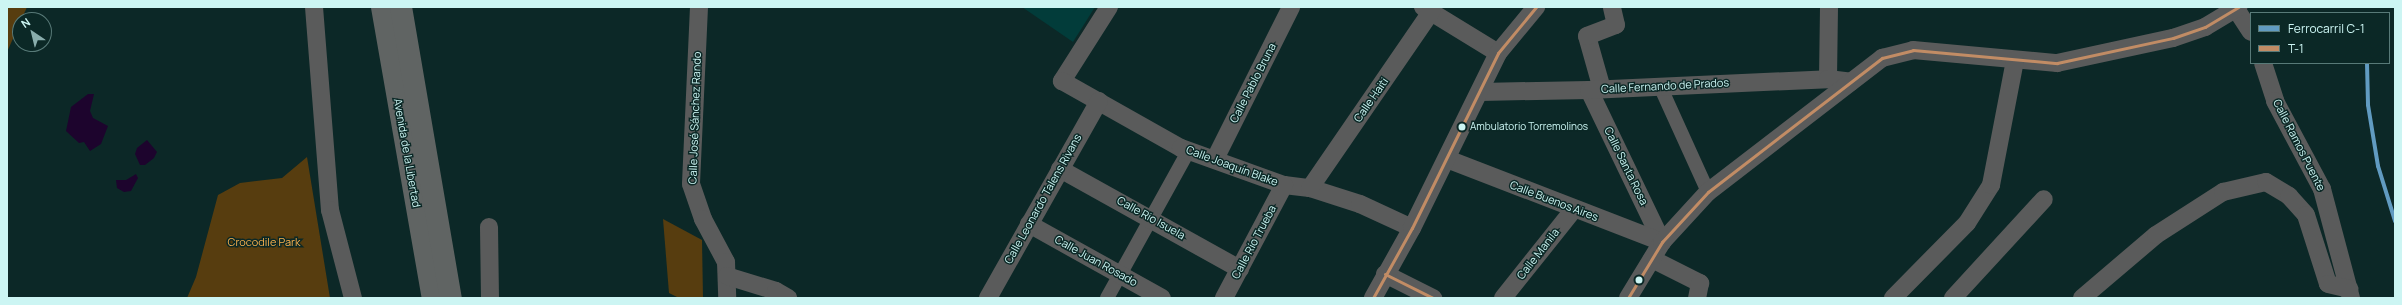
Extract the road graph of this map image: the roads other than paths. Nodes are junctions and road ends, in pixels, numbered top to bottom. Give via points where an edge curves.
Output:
1 (314, 7) edge
2 (382, 7) edge
3 (401, 7) edge
4 (699, 7) edge
5 (1109, 7) edge
6 (1291, 7) edge
7 (1536, 7) edge
8 (1612, 7) edge
9 (1829, 7) edge
10 (2237, 8) edge
11 (1427, 10) edge
12 (2250, 30) edge
13 (1498, 53) junction
14 (2015, 60) junction
15 (2263, 64) edge
16 (1828, 80) junction
17 (1851, 82) junction
18 (1660, 86) junction
19 (1595, 90) junction
20 (1480, 92) junction
21 (1099, 100) junction
22 (1189, 150) junction
23 (1215, 159) junction
24 (1447, 159) junction
25 (1060, 169) junction
26 (1284, 185) junction
27 (1310, 188) junction
28 (1708, 192) junction
29 (2044, 199) dead end
30 (1574, 209) junction
31 (1151, 217) junction
32 (1029, 224) junction
33 (489, 227) dead end
34 (1412, 228) junction
35 (1662, 242) junction
36 (1652, 259) junction
37 (1240, 269) junction
38 (1119, 274) junction
39 (1386, 274) junction
40 (727, 276) junction
41 (2350, 294) edge
42 (353, 298) edge
43 (433, 298) edge
44 (451, 298) edge
45 (490, 298) edge
46 (727, 298) edge
47 (788, 298) edge
48 (988, 298) edge
49 (1107, 298) edge
50 (1162, 298) edge
51 (1224, 298) edge
52 (1373, 298) edge
53 (1433, 298) edge
54 (1503, 298) edge
55 (1628, 298) edge
56 (1697, 298) edge
57 (1893, 298) edge
58 (1953, 298) edge
59 (2082, 298) edge

1 - 42 street via 330,210
2 - 43 main road, Avenida de la Libertad
3 - 44 main road, Avenida de la Libertad
4 - 40 street, Calle José Sánchez Rando via 691,184 703,219 726,262
5 - 21 street, Calle Joaquín Blake via 1062,81
6 - 23 street, Calle Pablo Bruna
7 - 13 street
8 - 19 street, Calle Santa Rosa via 1616,25 1587,36
9 - 16 street
10 - 12 street
10 - 14 street via 2205,27 2173,38 2057,63
11 - 13 street
11 - 27 street, Calle Haiti
13 - 20 street
14 - 17 street via 1913,50 1882,58
14 - 57 street via 1991,185 1967,223
15 - 41 street, Calle Ramos Puente via 2275,101 2322,189
16 - 17 street, Calle Fernando de Prados
16 - 18 street, Calle Fernando de Prados
17 - 28 street
18 - 19 street, Calle Fernando de Prados
18 - 28 street
19 - 20 street, Calle Fernando de Prados
19 - 35 street, Calle Santa Rosa
20 - 24 street
21 - 22 street, Calle Joaquín Blake
21 - 25 street, Calle Leonardo Talens Rivans
22 - 23 street, Calle Joaquín Blake
22 - 31 street
23 - 26 street, Calle Joaquín Blake
24 - 30 street, Calle Buenos Aires
24 - 34 street
25 - 31 street, Calle Rio Isuela
25 - 32 street, Calle Leonardo Talens Rivans
26 - 27 street, Calle Joaquín Blake
26 - 37 street, Calle Río Trueba
27 - 34 street, Calle Joaquín Blake via 1360,204
28 - 35 street
29 - 58 street
30 - 35 street, Calle Buenos Aires
30 - 54 street, Calle Manila
31 - 37 street, Calle Rio Isuela
31 - 38 street
32 - 38 street, Calle Juan Rosado
32 - 48 street, Calle Leonardo Talens Rivans
33 - 45 street
34 - 39 street
35 - 36 street
36 - 55 street
36 - 56 street via 1700,283
37 - 51 street, Calle Río Trueba
38 - 49 street
38 - 50 street, Calle Juan Rosado
39 - 52 street
39 - 53 street
40 - 46 street, Calle José Sánchez Rando
40 - 47 street
41 - 59 street via 2328,284 2306,215 2289,196 2266,182 2223,192 2156,235

